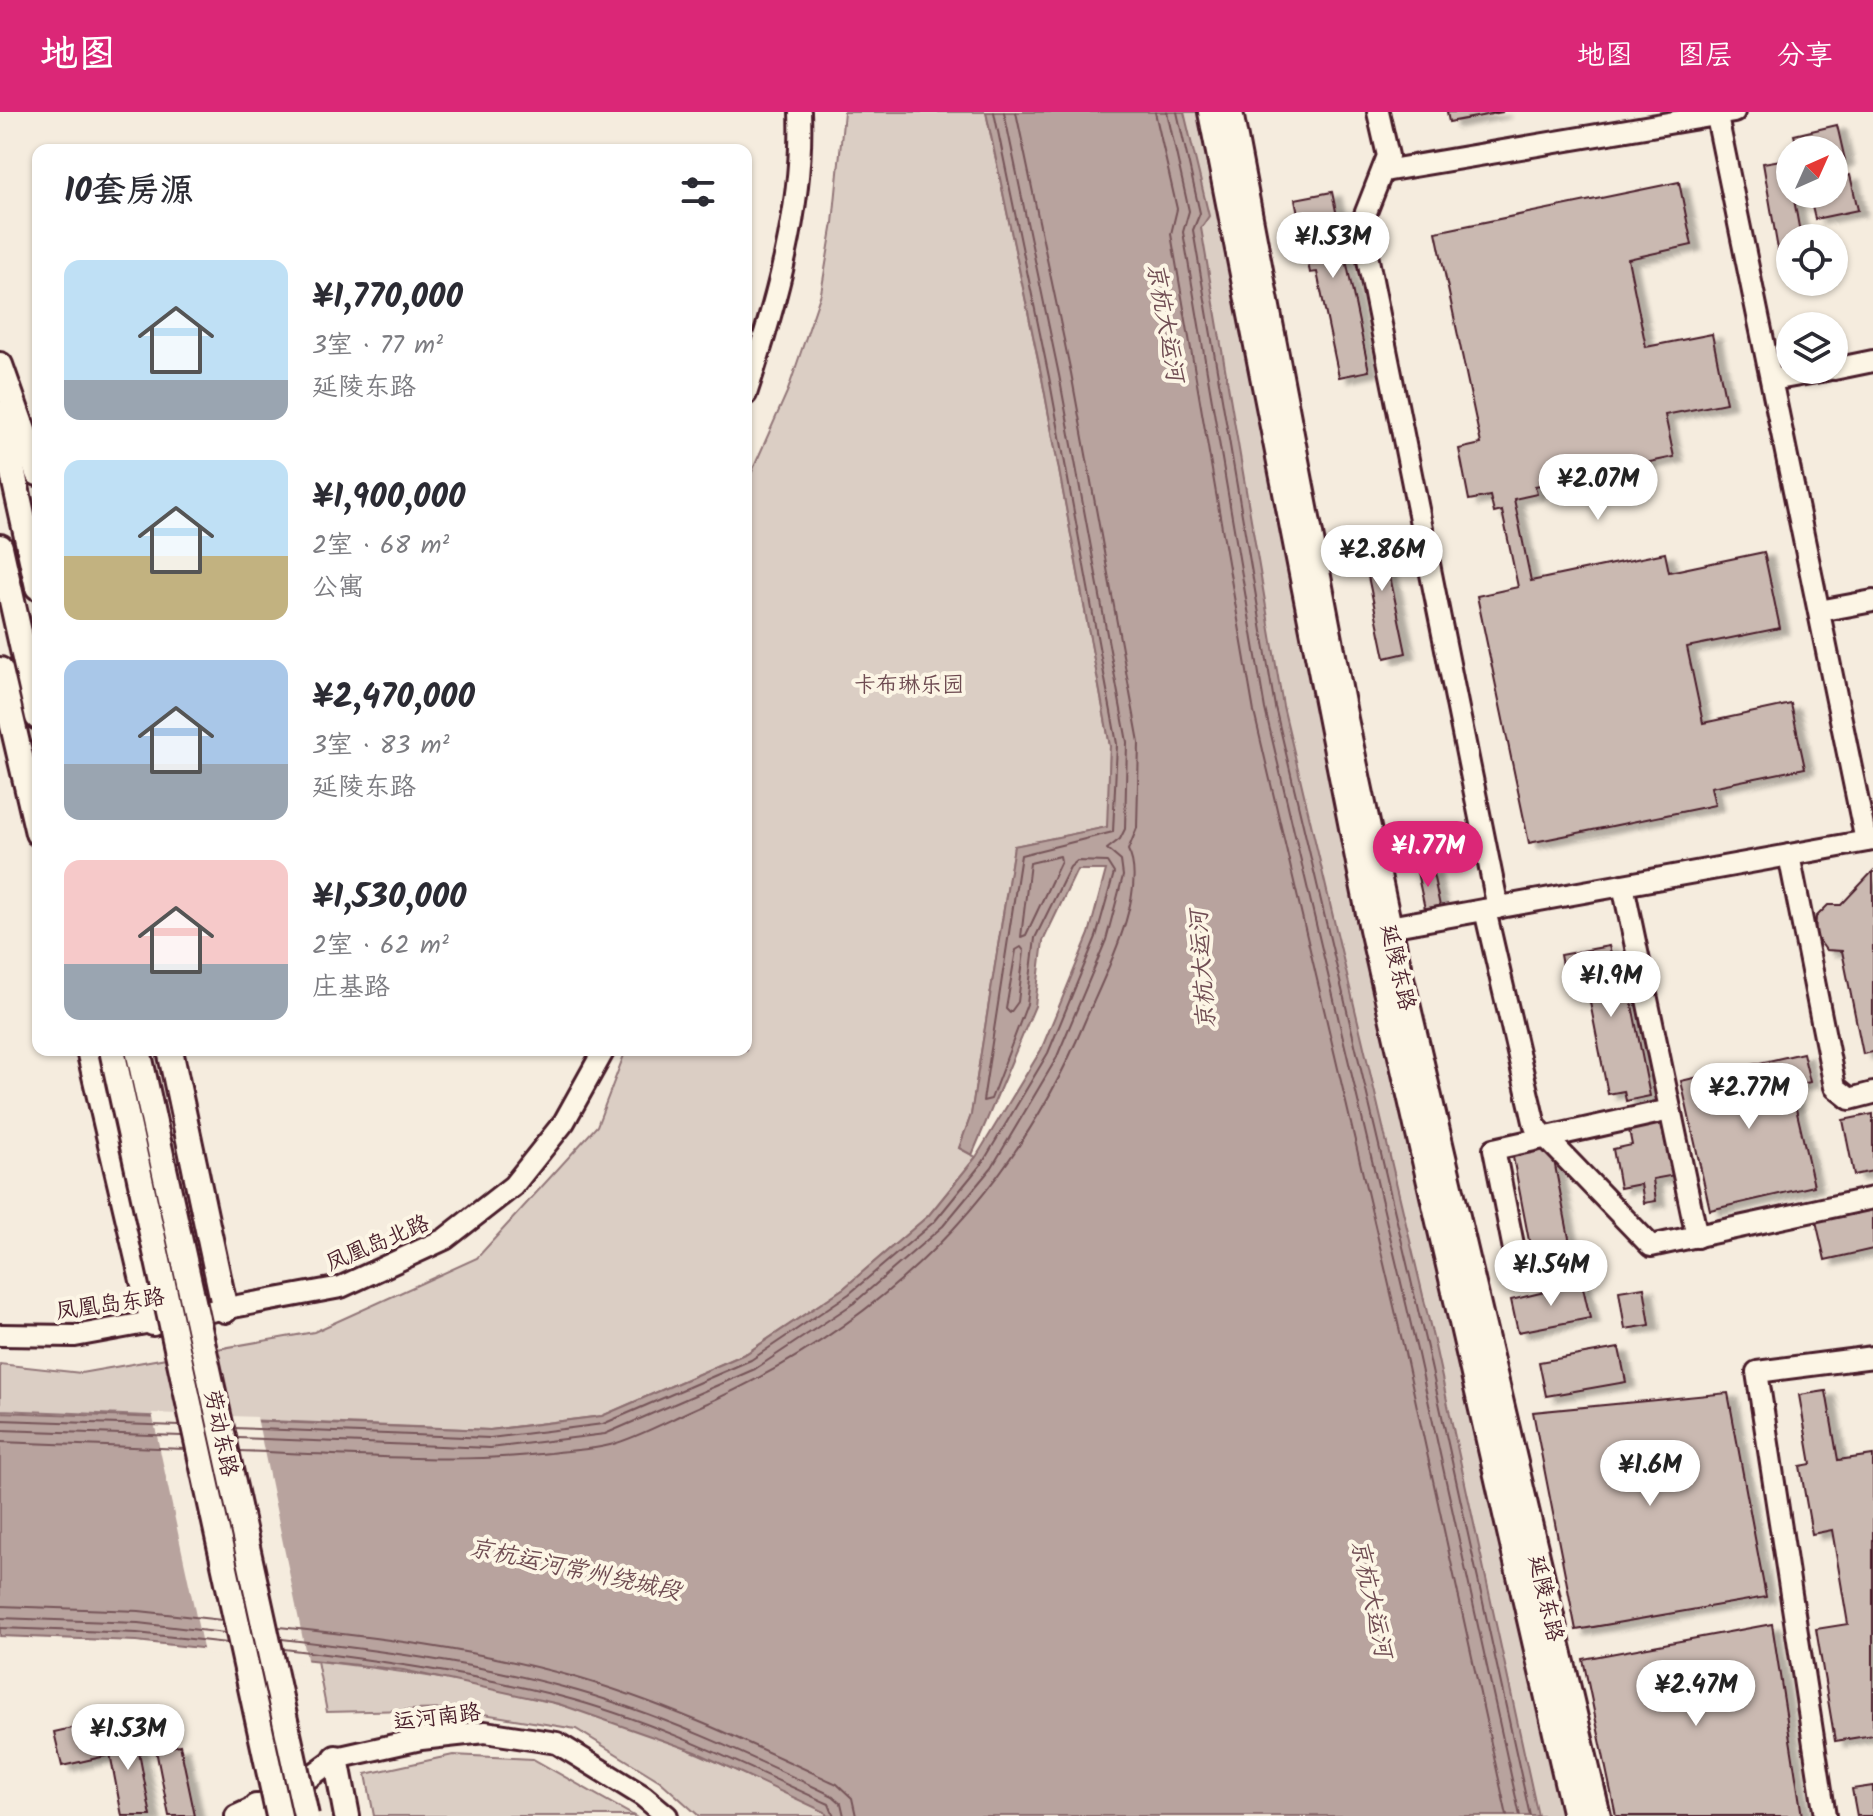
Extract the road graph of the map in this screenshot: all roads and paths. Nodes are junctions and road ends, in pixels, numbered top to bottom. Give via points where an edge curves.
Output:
1 (800, 112) edge
2 (1211, 112) edge
3 (1230, 112) edge
4 (1378, 112) edge
5 (1723, 113) edge
6 (1384, 171) junction
7 (1873, 361) edge
8 (0, 365) edge
9 (1848, 366) edge
10 (752, 372) edge
11 (1776, 379) edge
12 (1772, 380) junction
13 (0, 414) edge
14 (32, 456) edge
15 (0, 547) edge
16 (32, 560) edge
17 (1873, 601) edge
18 (1819, 611) junction
19 (0, 670) edge
20 (32, 690) edge
21 (32, 807) edge
22 (1869, 841) edge
23 (1789, 855) junction
24 (1623, 885) junction
25 (1491, 909) junction
26 (1389, 927) junction
27 (90, 1056) edge
28 (113, 1056) edge
29 (139, 1056) edge
30 (171, 1056) edge
31 (601, 1056) edge
32 (1873, 1093) edge
33 (1670, 1110) junction
34 (1546, 1137) junction
35 (1873, 1198) edge
36 (1697, 1237) junction
37 (1519, 1275) dead end
38 (225, 1310) junction
39 (153, 1323) junction
40 (0, 1335) edge
41 (1873, 1357) edge
42 (336, 1758) junction
43 (250, 1813) edge
44 (279, 1816) edge
45 (306, 1816) edge
46 (347, 1816) edge
47 (667, 1816) edge
48 (1575, 1816) edge
49 (1598, 1816) edge
50 (1825, 1816) edge

1 - 10 street via 798,173 787,241
2 - 48 main road, 延陵东路 via 1372,929
3 - 26 main road, 延陵东路
4 - 6 street via 1388,156
5 - 6 street
5 - 12 street
6 - 25 street via 1361,225
7 - 9 street
8 - 14 main road
11 - 12 street
12 - 18 street
13 - 16 main road
15 - 20 main road
17 - 18 street
18 - 22 street
19 - 21 main road
22 - 23 street
23 - 24 street
23 - 32 street via 1835,1087 1850,1099
24 - 25 street
24 - 33 street
25 - 26 street
25 - 34 street via 1535,1126
26 - 49 main road, 延陵东路
27 - 39 main road
28 - 44 main road, 劳动东路, bridge
29 - 45 main road, 劳动东路, bridge
30 - 38 main road
31 - 38 street, 凤凰岛北路 via 564,1122 513,1186 445,1239 341,1287
33 - 34 street
33 - 36 street
34 - 36 street via 1651,1246
34 - 37 street via 1494,1149
35 - 36 street
38 - 39 street, 凤凰岛东路
39 - 40 street, 凤凰岛东路 via 75,1336
41 - 50 street via 1757,1372
42 - 43 street
42 - 46 main road
42 - 47 street, 运河南路 via 421,1739 485,1732 557,1743

